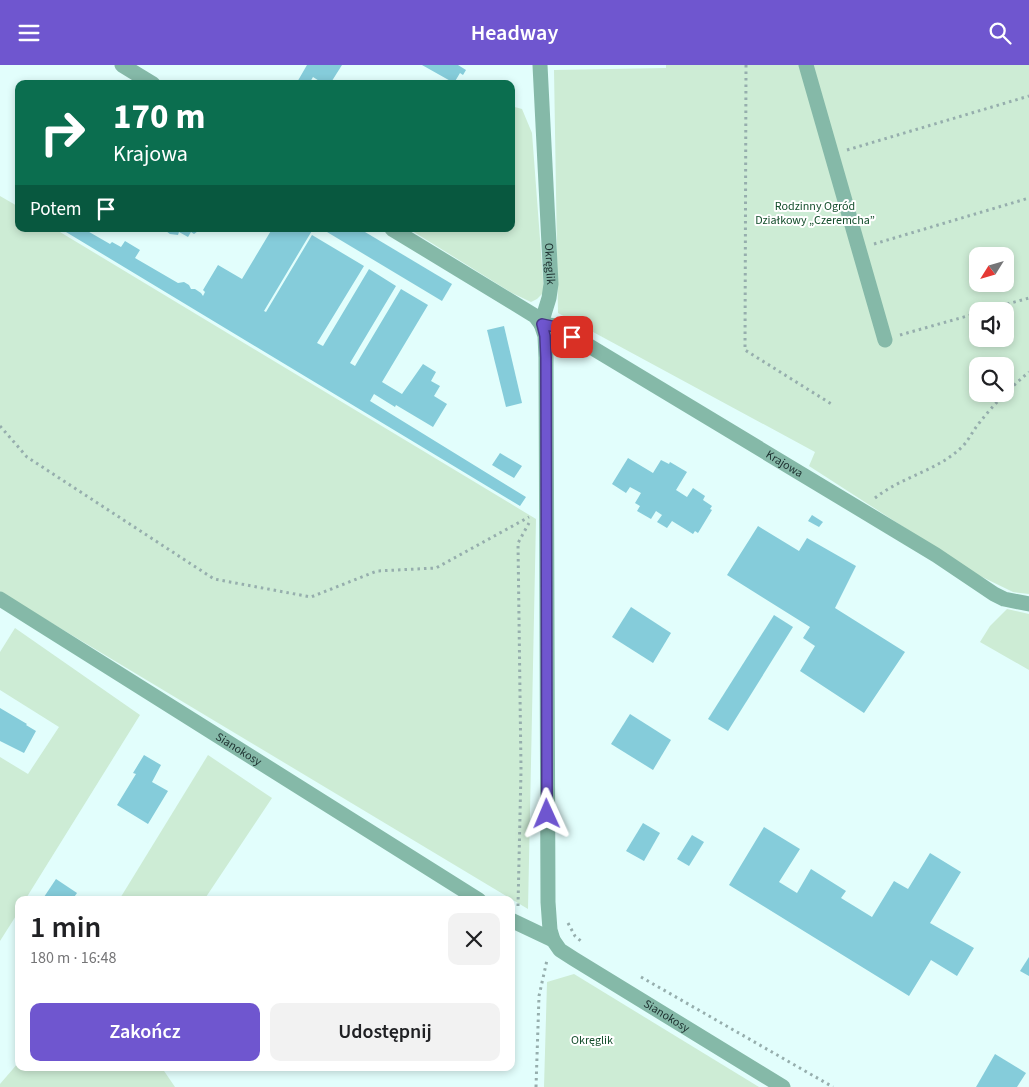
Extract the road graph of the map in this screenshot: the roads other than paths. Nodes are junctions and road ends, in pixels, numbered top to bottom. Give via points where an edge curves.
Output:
1 (122, 65) edge
2 (540, 65) edge
3 (806, 65) edge
4 (146, 80) edge
5 (397, 232) edge
6 (542, 324) junction
7 (885, 340) road end
8 (0, 599) edge
9 (1029, 604) edge
10 (473, 896) edge
11 (515, 923) edge
12 (553, 940) junction
13 (783, 1087) edge

1 - 4 street
2 - 6 street, Okręglik via 551,284
3 - 7 street
5 - 6 street, Krajowa via 535,316
6 - 9 street, Krajowa via 556,327 936,555 994,594
6 - 12 street, Okręglik via 546,358 548,903
8 - 10 street, Sianokosy
11 - 12 street, Sianokosy
12 - 13 street, Sianokosy via 560,950 574,959

